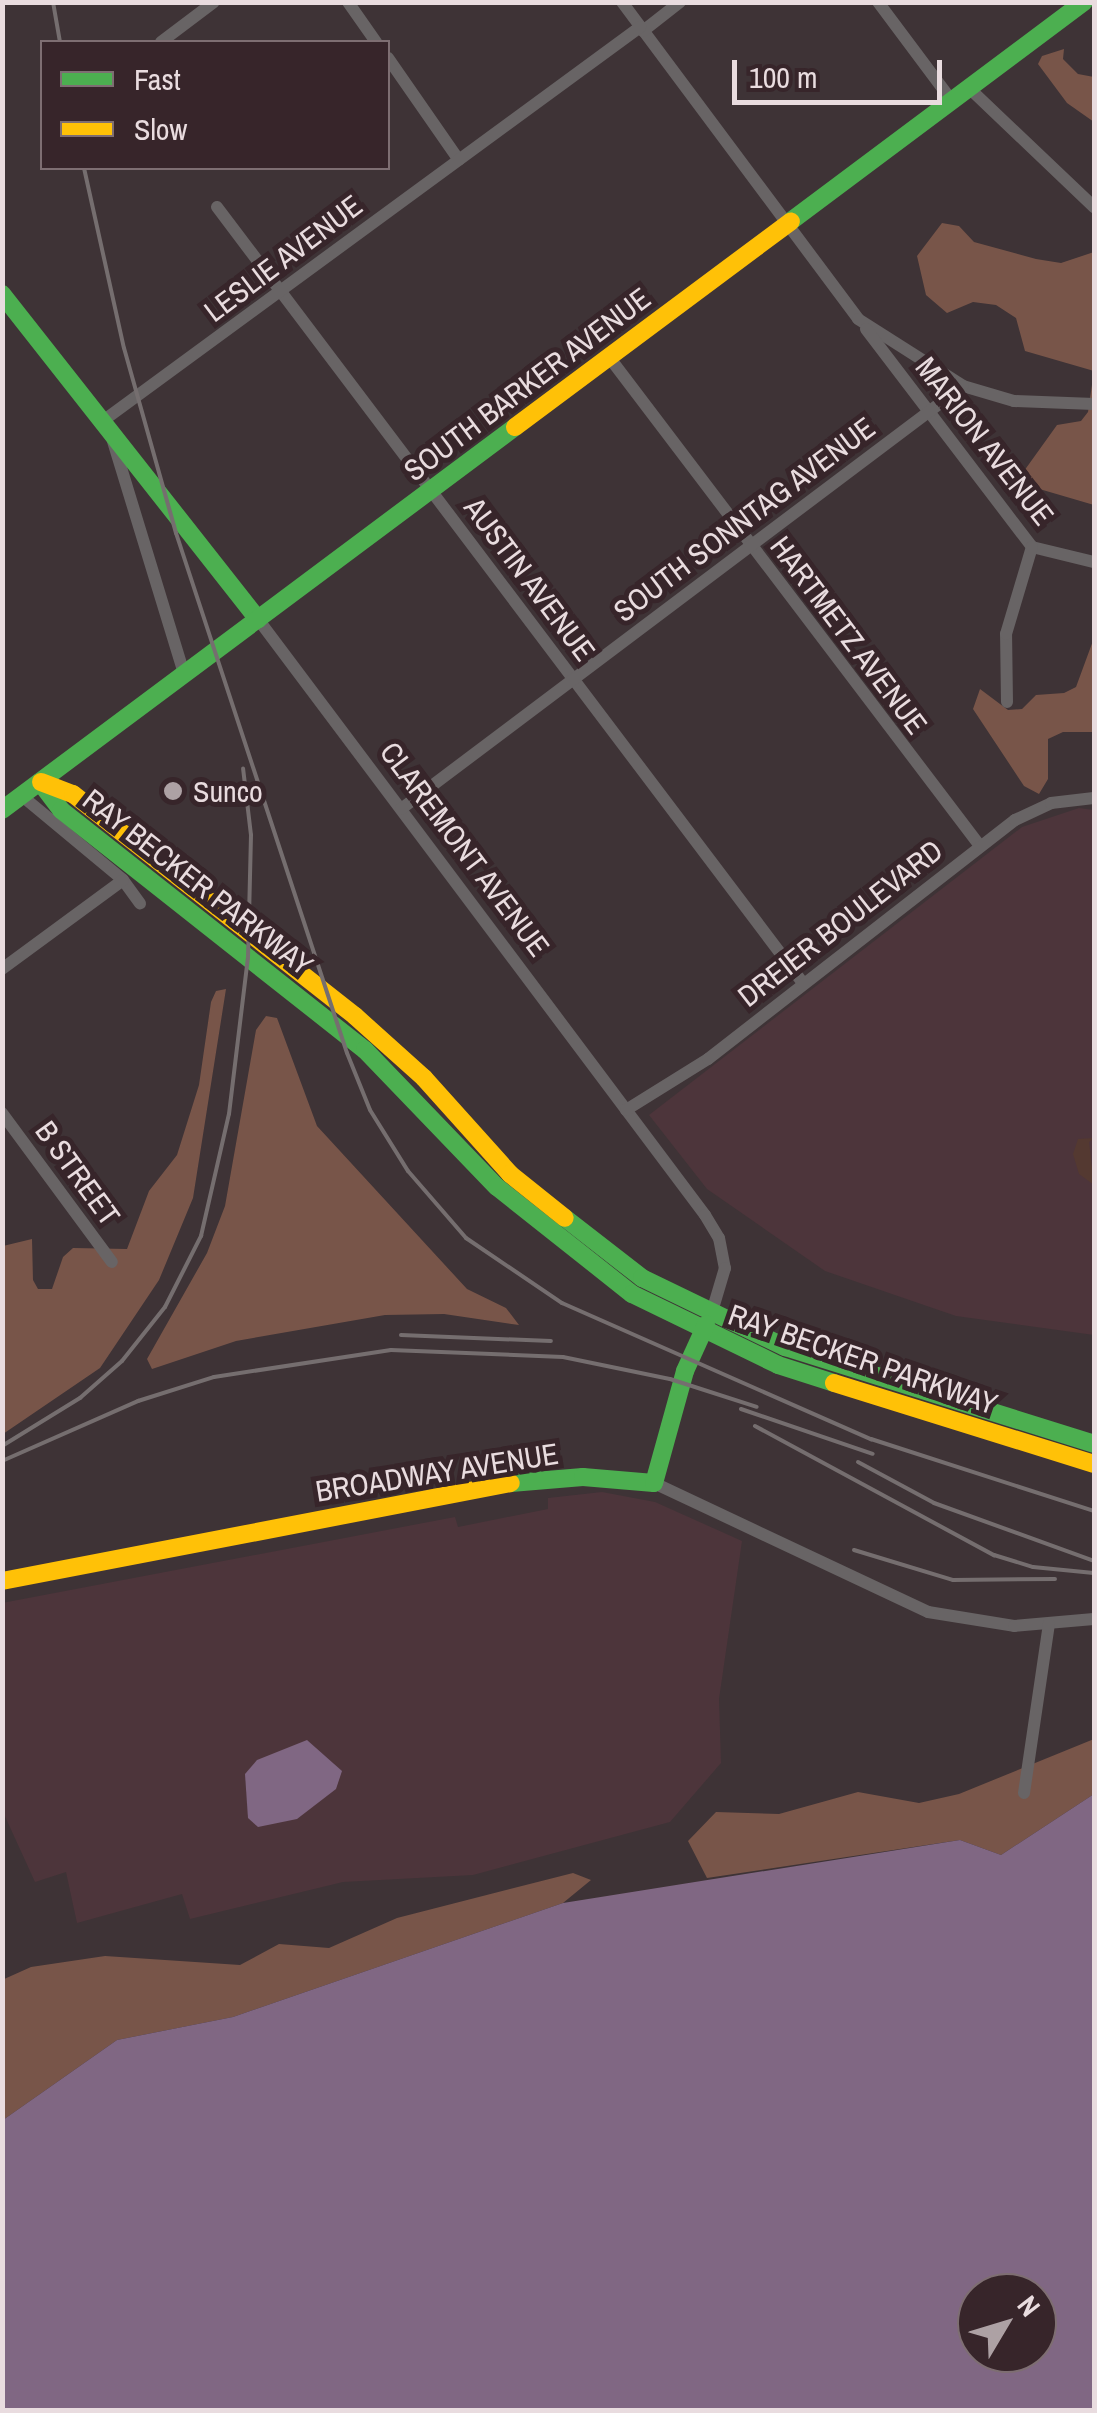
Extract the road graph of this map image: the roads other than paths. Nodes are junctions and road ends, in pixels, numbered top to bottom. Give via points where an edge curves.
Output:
1 (214, 2) edge
2 (348, 2) edge
3 (622, 2) edge
4 (680, 2) edge
5 (878, 2) edge
6 (1084, 2) edge
7 (642, 29) junction
8 (163, 40) edge
9 (375, 40) edge
10 (390, 61) edge
11 (969, 88) junction
12 (952, 101) junction
13 (459, 160) junction
14 (217, 207) dead end
15 (1094, 207) edge
16 (786, 224) junction
17 (282, 290) junction
18 (2, 294) edge
19 (858, 319) junction
20 (609, 357) junction
21 (963, 386) junction
22 (1094, 404) edge
23 (929, 410) junction
24 (106, 430) junction
25 (432, 490) junction
26 (751, 546) junction
27 (1032, 547) junction
28 (1094, 562) edge
29 (258, 619) junction
30 (184, 674) junction
31 (573, 678) junction
32 (1007, 702) dead end
33 (40, 782) junction
34 (22, 796) junction
35 (1094, 798) edge
36 (2, 810) edge
37 (400, 810) junction
38 (980, 846) junction
39 (122, 880) junction
40 (140, 904) dead end
41 (2, 969) edge
42 (802, 982) junction
43 (626, 1110) junction
44 (2, 1113) edge
45 (112, 1262) dead end
46 (707, 1324) junction
47 (1094, 1444) edge
48 (1094, 1464) edge
49 (654, 1483) junction
50 (2, 1581) edge
51 (1094, 1618) edge
52 (1049, 1624) junction
53 (1024, 1793) dead end

1 - 8 street
2 - 9 street
3 - 7 street, MARION AVENUE
4 - 7 street, LESLIE AVENUE
5 - 12 street
6 - 11 main road, SOUTH BARKER AVENUE
7 - 13 street, LESLIE AVENUE
7 - 16 street, MARION AVENUE
10 - 13 street
11 - 12 main road, SOUTH BARKER AVENUE
11 - 15 street
12 - 16 main road, SOUTH BARKER AVENUE
13 - 17 street, LESLIE AVENUE
14 - 17 street, AUSTIN AVENUE
16 - 19 street, MARION AVENUE
16 - 20 main road, SOUTH BARKER AVENUE
17 - 24 street, LESLIE AVENUE
17 - 25 street, AUSTIN AVENUE
18 - 24 main road, CLAREMONT AVENUE
19 - 21 street, MARION AVENUE
19 - 23 street, MARION AVENUE
20 - 25 main road, SOUTH BARKER AVENUE
20 - 26 street, HARTMETZ AVENUE
21 - 22 street via 1014,401
21 - 23 street, SOUTH SONNTAG AVENUE
23 - 26 street, SOUTH SONNTAG AVENUE
23 - 27 street, MARION AVENUE
24 - 29 main road, CLAREMONT AVENUE
24 - 30 street
25 - 29 main road, SOUTH BARKER AVENUE
25 - 31 street, AUSTIN AVENUE
26 - 31 street, SOUTH SONNTAG AVENUE
26 - 38 street, HARTMETZ AVENUE
27 - 28 street, MARION AVENUE
27 - 32 street via 1006,634
29 - 30 main road, SOUTH BARKER AVENUE
29 - 37 street, CLAREMONT AVENUE
30 - 33 main road, SOUTH BARKER AVENUE
31 - 37 street, SOUTH SONNTAG AVENUE
31 - 42 street, AUSTIN AVENUE
33 - 34 main road, SOUTH BARKER AVENUE
33 - 46 main road, RAY BECKER PARKWAY via 61,810 365,1050 540,1225 632,1294
34 - 36 main road, SOUTH BARKER AVENUE
34 - 39 street
35 - 38 street, DREIER BOULEVARD via 1035,809
37 - 43 street, CLAREMONT AVENUE
38 - 42 street, DREIER BOULEVARD
39 - 40 street
39 - 41 street
42 - 43 street, DREIER BOULEVARD via 708,1060
43 - 46 street, CLAREMONT AVENUE via 719,1238 725,1268
44 - 45 street, B STREET
46 - 47 main road, RAY BECKER PARKWAY
46 - 48 main road, RAY BECKER PARKWAY via 778,1365
46 - 49 main road, CLAREMONT AVENUE via 684,1370
49 - 50 main road, BROADWAY AVENUE via 520,1481
49 - 52 street, BROADWAY AVENUE via 928,1612 996,1625
51 - 52 street, BROADWAY AVENUE
52 - 53 street

